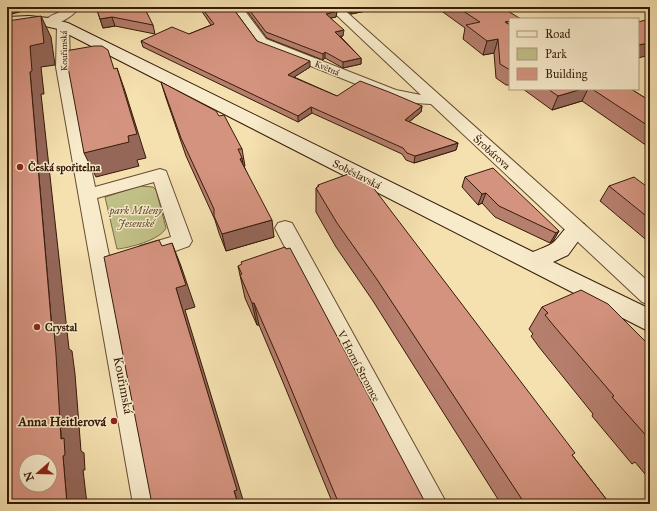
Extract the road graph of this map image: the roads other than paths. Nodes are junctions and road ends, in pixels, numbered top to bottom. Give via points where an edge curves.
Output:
1 (74, 7) edge
2 (236, 7) edge
3 (334, 7) edge
4 (7, 21) edge
5 (57, 23) junction
6 (7, 31) edge
7 (436, 100) junction
8 (88, 195) junction
9 (285, 228) dead end
10 (577, 229) junction
11 (116, 261) junction
12 (531, 262) junction
13 (650, 296) edge
14 (650, 321) edge
15 (147, 504) edge
16 (432, 504) edge

1 - 5 street
2 - 7 street, Květná via 262,42 391,93 414,99
3 - 7 street, Šrobárova
4 - 5 main road via 26,19
5 - 6 main road
5 - 8 street, Kouřimská
5 - 12 main road, Soběslavská
7 - 10 street, Šrobárova
8 - 11 street, Kouřimská
8 - 11 street via 160,175 182,241
9 - 16 street, V Horní Stromce
10 - 12 main road via 560,249
10 - 13 street, Šrobárova
11 - 15 street, Kouřimská
12 - 14 main road, Soběslavská

